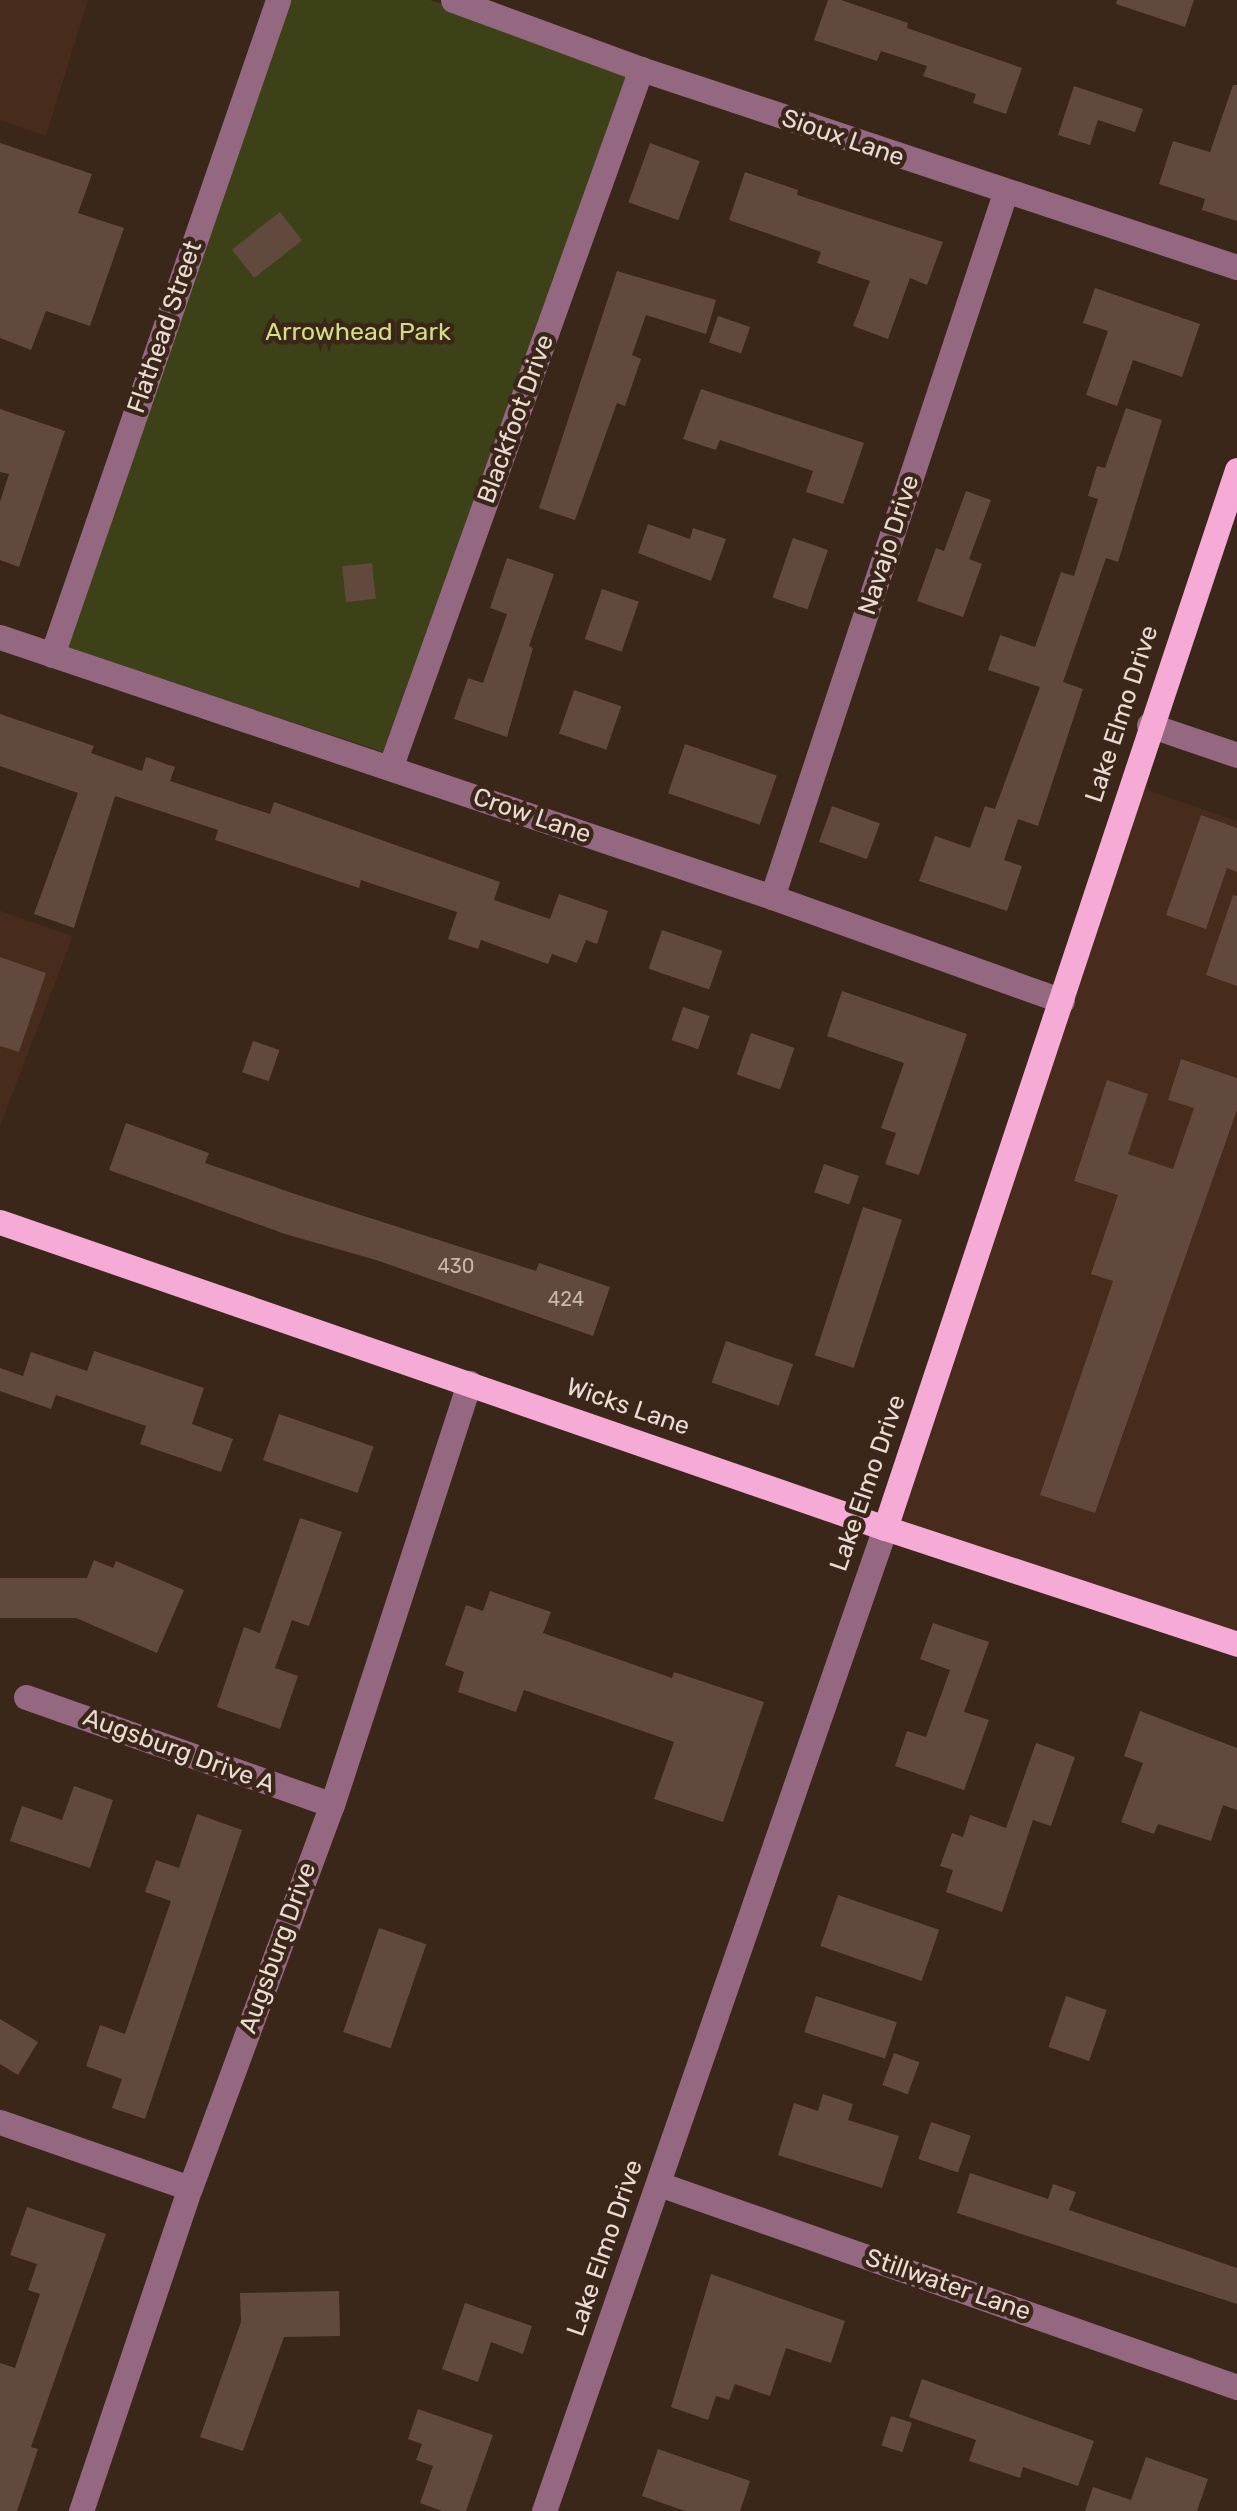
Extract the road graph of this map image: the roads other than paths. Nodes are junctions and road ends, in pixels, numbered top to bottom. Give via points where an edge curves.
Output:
1 (278, 0) edge
2 (452, 0) edge
3 (642, 69) junction
4 (1005, 193) junction
5 (1237, 267) edge
6 (1237, 470) edge
7 (0, 637) edge
8 (52, 655) junction
9 (1149, 725) junction
10 (1237, 755) edge
11 (390, 768) junction
12 (772, 897) junction
13 (1062, 1002) junction
14 (0, 1222) edge
15 (469, 1383) junction
16 (885, 1528) junction
17 (1237, 1644) edge
18 (26, 1696) dead end
19 (332, 1805) junction
20 (0, 2122) edge
21 (659, 2184) junction
22 (190, 2188) junction
23 (1237, 2387) edge
24 (81, 2511) edge
25 (544, 2511) edge

1 - 8 street, Flathead Street
2 - 3 street, Sioux Lane
3 - 4 street, Sioux Lane
3 - 11 street, Blackfoot Drive
4 - 5 street, Sioux Lane
4 - 12 street, Navajo Drive
6 - 9 main road, Lake Elmo Drive
7 - 8 street, Crow Lane
8 - 11 street, Crow Lane
9 - 10 street
9 - 13 main road, Lake Elmo Drive
11 - 12 street, Crow Lane
12 - 13 street, Crow Lane
13 - 16 main road, Lake Elmo Drive
14 - 15 main road, Wicks Lane
15 - 16 main road, Wicks Lane
15 - 19 street, Augsburg Drive
16 - 17 main road, Wicks Lane
16 - 21 street, Lake Elmo Drive
18 - 19 street, Augsburg Drive A
19 - 22 street, Augsburg Drive
20 - 22 street
21 - 23 street, Stillwater Lane
21 - 25 street, Lake Elmo Drive
22 - 24 street, Augsburg Drive

